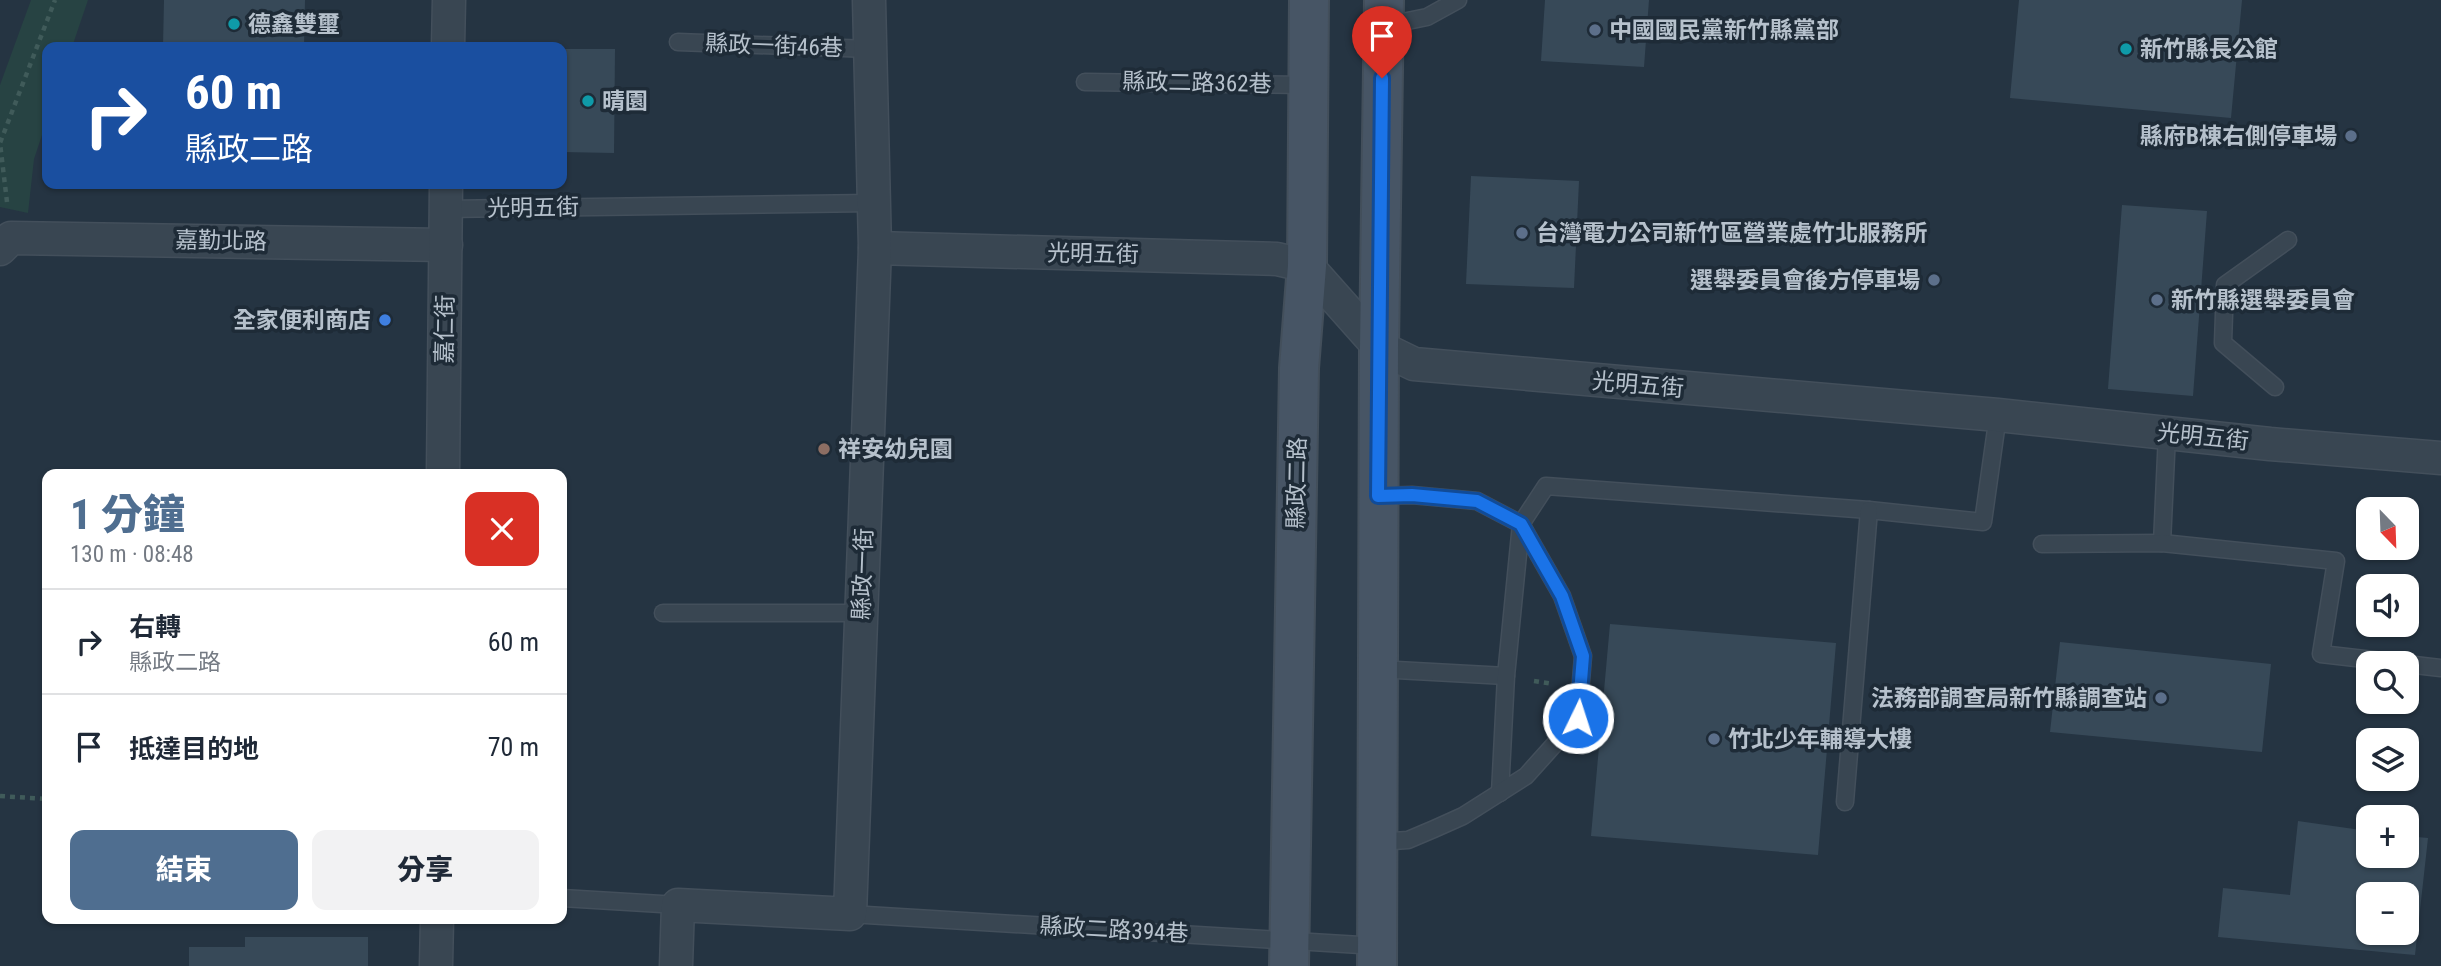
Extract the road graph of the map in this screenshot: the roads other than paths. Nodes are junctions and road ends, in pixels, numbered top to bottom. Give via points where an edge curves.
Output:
1 (449, 0) edge
2 (869, 0) edge
3 (1310, 0) edge
4 (1458, 0) edge
5 (1383, 13) edge
6 (448, 42) edge
7 (678, 42) dead end
8 (870, 50) junction
9 (1085, 82) dead end
10 (1309, 85) junction
11 (446, 196) edge
12 (872, 203) junction
13 (2288, 240) dead end
14 (5, 244) edge
15 (446, 245) junction
16 (874, 248) junction
17 (1307, 266) junction
18 (1379, 347) junction
19 (2275, 387) dead end
20 (1998, 415) junction
21 (2167, 434) junction
22 (2441, 458) edge
23 (443, 469) edge
24 (1378, 496) junction
25 (1869, 510) junction
26 (1521, 524) junction
27 (2162, 543) junction
28 (2042, 544) dead end
29 (663, 613) dead end
30 (861, 613) junction
31 (2356, 658) edge
32 (2419, 665) edge
33 (2441, 668) edge
34 (1378, 669) junction
35 (1506, 676) junction
36 (1500, 793) junction
37 (1844, 802) dead end
38 (1377, 842) junction
39 (567, 898) edge
40 (678, 905) junction
41 (850, 914) junction
42 (437, 924) edge
43 (1289, 953) edge
44 (1377, 956) edge
45 (436, 966) edge
46 (676, 966) edge

1 - 6 street
2 - 8 street, 縣政一街
3 - 10 street, 縣政二路
4 - 5 lane via 1427,17
5 - 18 street
7 - 8 lane, 縣政一街46巷
8 - 12 street, 縣政一街
9 - 10 lane, 縣政二路362巷
10 - 17 street, 縣政二路
11 - 12 lane, 光明五街
11 - 15 street, 嘉仁街
12 - 16 street, 縣政一街
13 - 19 lane via 2225,285 2223,343
14 - 15 street, 嘉勤北路
15 - 23 street, 嘉仁街
16 - 17 street, 光明五街 via 1277,259
16 - 30 street, 縣政一街
17 - 18 street, 光明五街
17 - 43 street, 縣政二路 via 1300,368
18 - 20 street, 光明五街 via 1414,364
18 - 24 street
20 - 21 street, 光明五街
20 - 25 lane via 1983,522
21 - 22 street, 光明五街
21 - 27 lane
24 - 26 lane via 1477,501
24 - 34 street
25 - 26 lane via 1546,486
25 - 37 lane
26 - 35 lane
26 - 36 lane via 1562,596 1583,656 1578,718 1526,776
27 - 28 lane
27 - 31 lane via 2336,561 2321,654
29 - 30 lane
30 - 41 street, 縣政一街
32 - 33 lane
34 - 35 lane
34 - 38 street
35 - 36 lane
36 - 38 lane via 1463,816 1408,840
38 - 44 street
39 - 40 lane
40 - 41 street
40 - 46 street
41 - 43 lane, 縣政二路394巷
42 - 45 street
43 - 44 lane, 縣政二路394巷

